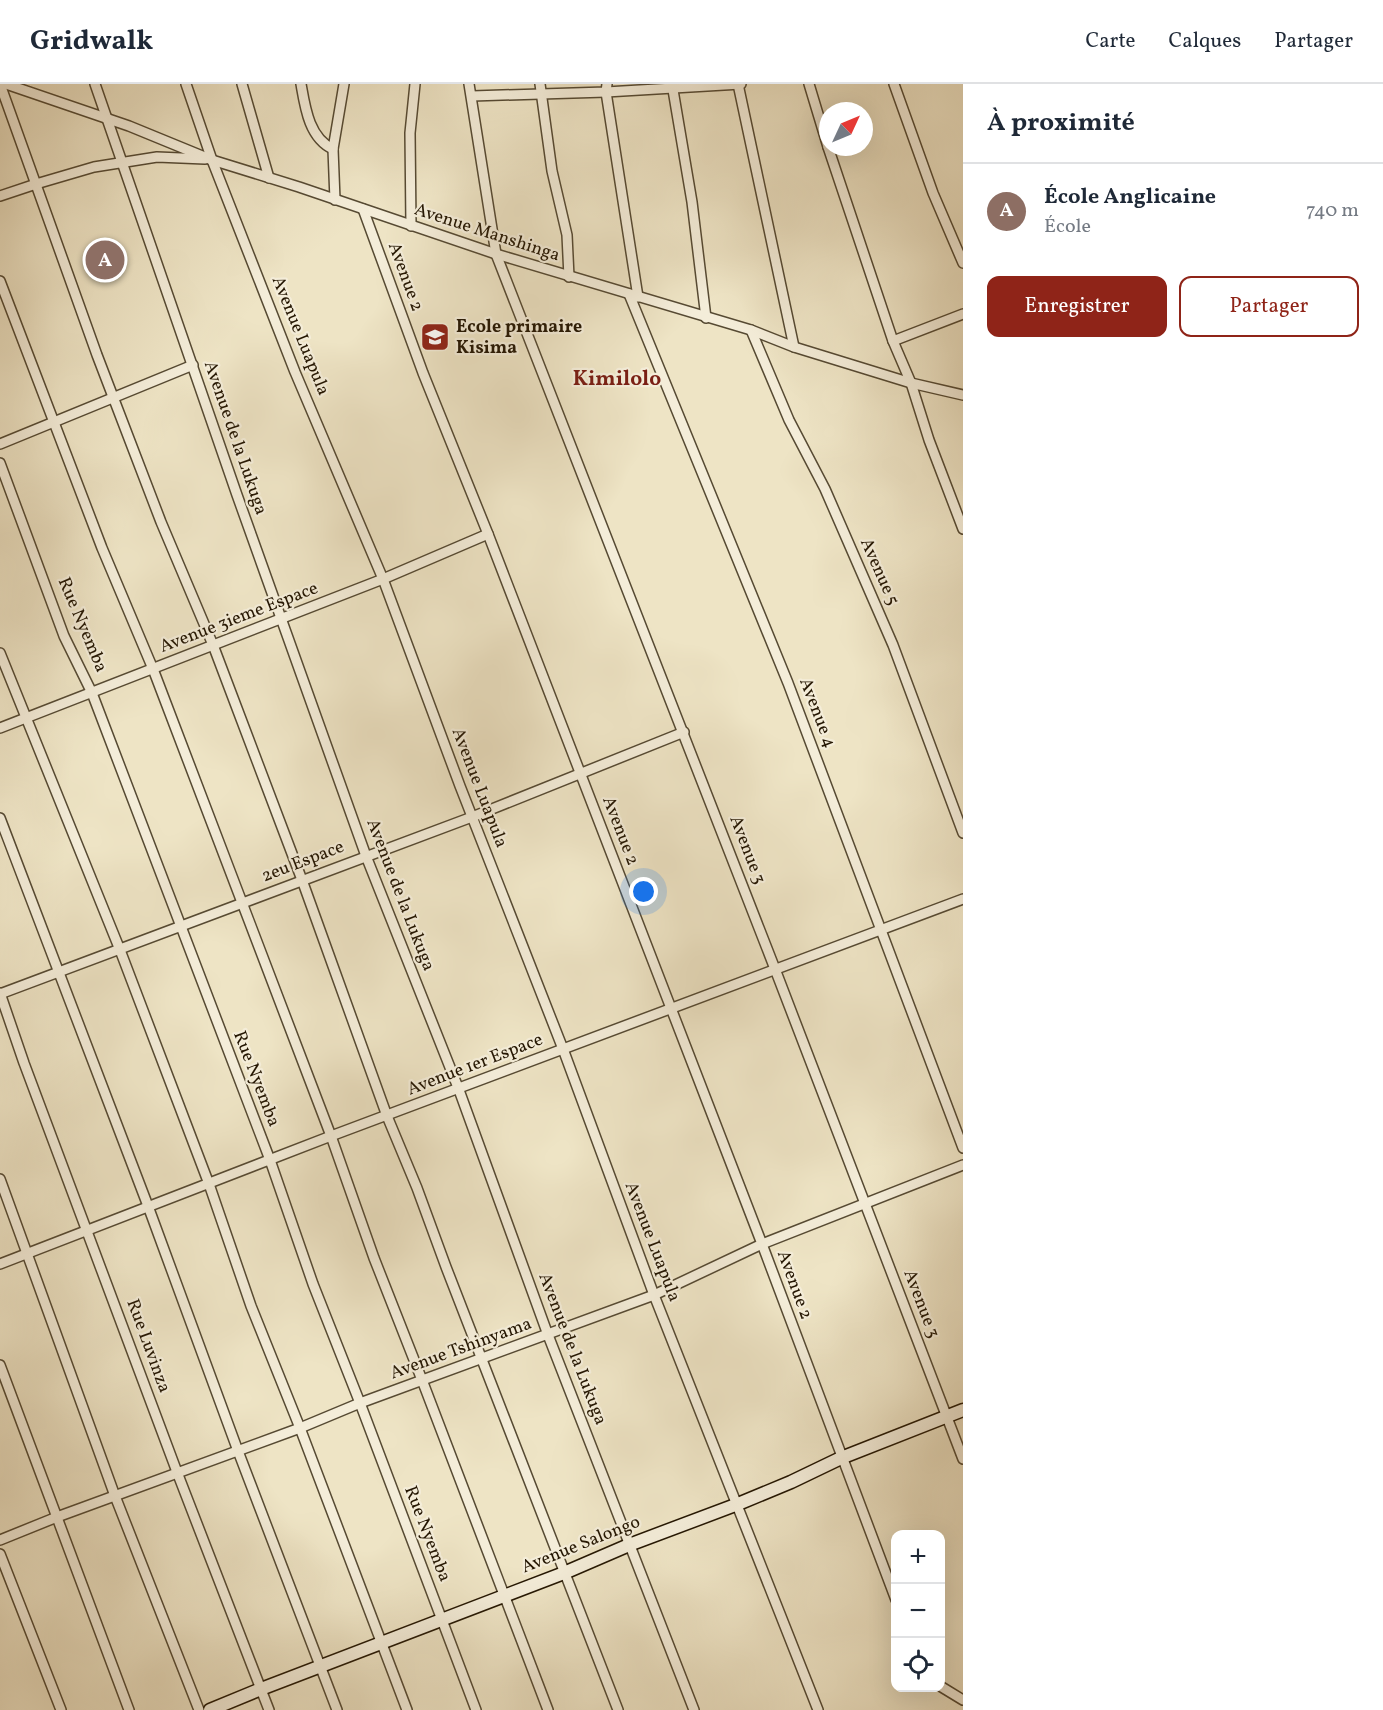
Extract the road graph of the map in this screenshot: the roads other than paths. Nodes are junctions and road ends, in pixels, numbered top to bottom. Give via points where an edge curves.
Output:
1 (0, 84) edge
2 (6, 84) edge
3 (95, 84) edge
4 (186, 84) edge
5 (242, 84) edge
6 (301, 84) edge
7 (344, 84) edge
8 (415, 84) edge
9 (469, 84) edge
10 (739, 84) edge
11 (808, 84) edge
12 (894, 84) edge
13 (672, 85) edge
14 (607, 88) edge
15 (540, 89) edge
16 (472, 96) junction
17 (107, 119) junction
18 (819, 119) edge
19 (333, 149) junction
20 (831, 156) edge
21 (212, 160) junction
22 (124, 163) junction
23 (270, 178) junction
24 (36, 184) junction
25 (0, 196) edge
26 (335, 200) junction
27 (363, 209) junction
28 (411, 226) junction
29 (496, 254) junction
30 (963, 263) edge
31 (569, 277) junction
32 (0, 281) edge
33 (634, 295) junction
34 (963, 314) edge
35 (706, 318) junction
36 (751, 330) junction
37 (894, 341) junction
38 (794, 347) junction
39 (193, 365) junction
40 (911, 382) junction
41 (963, 395) edge
42 (113, 397) junction
43 (54, 422) junction
44 (0, 444) edge
45 (0, 463) edge
46 (963, 529) edge
47 (488, 534) junction
48 (383, 579) junction
49 (281, 620) junction
50 (213, 645) junction
51 (0, 653) edge
52 (153, 669) junction
53 (92, 693) junction
54 (27, 718) junction
55 (0, 728) edge
56 (684, 732) junction
57 (580, 774) junction
58 (472, 817) junction
59 (0, 818) edge
60 (963, 833) edge
61 (366, 856) junction
62 (302, 880) junction
63 (963, 899) edge
64 (242, 903) junction
65 (180, 926) junction
66 (882, 928) junction
67 (120, 950) junction
68 (775, 969) junction
69 (59, 972) junction
70 (0, 993) edge
71 (671, 1009) junction
72 (563, 1049) junction
73 (459, 1089) junction
74 (387, 1116) junction
75 (331, 1136) junction
76 (963, 1148) edge
77 (270, 1160) junction
78 (963, 1165) edge
79 (0, 1179) edge
80 (209, 1184) junction
81 (864, 1203) junction
82 (148, 1206) junction
83 (88, 1229) junction
84 (762, 1244) junction
85 (28, 1253) junction
86 (0, 1264) edge
87 (654, 1295) junction
88 (548, 1335) junction
89 (482, 1358) junction
90 (0, 1365) edge
91 (422, 1380) junction
92 (360, 1403) junction
93 (963, 1410) edge
94 (947, 1416) junction
95 (300, 1428) junction
96 (238, 1451) junction
97 (841, 1458) junction
98 (963, 1459) edge
99 (177, 1472) junction
100 (115, 1496) junction
101 (738, 1504) junction
102 (57, 1517) junction
103 (0, 1540) edge
104 (629, 1545) junction
105 (0, 1554) edge
106 (564, 1573) junction
107 (891, 1587) edge
108 (503, 1595) junction
109 (442, 1620) junction
110 (382, 1642) junction
111 (321, 1666) junction
112 (261, 1689) junction
113 (945, 1689) edge
114 (963, 1700) edge
115 (61, 1710) edge
116 (129, 1710) edge
117 (199, 1710) edge
118 (210, 1710) edge
119 (269, 1710) edge
120 (337, 1710) edge
121 (407, 1710) edge
122 (476, 1710) edge
123 (548, 1710) edge
124 (618, 1710) edge
125 (694, 1710) edge
126 (818, 1710) edge

1 - 24 street
2 - 17 street, Avenue Manshinga
3 - 17 street, Avenue de la Lukuga
4 - 21 street, Avenue Luapula
5 - 23 street
6 - 19 street via 316,135
7 - 19 street
8 - 28 street via 410,133
9 - 16 street, Avenue 3
10 - 13 street
10 - 38 street
11 - 18 street
12 - 30 street
13 - 14 street
13 - 35 street
14 - 15 street
14 - 33 street, Avenue 4
15 - 16 street
15 - 31 street via 552,171 567,235
16 - 29 street, Avenue 3
17 - 21 street, Avenue Manshinga
17 - 22 street, Avenue de la Lukuga
19 - 26 street
20 - 37 street
21 - 22 street via 157,157
21 - 23 street, Avenue Manshinga
21 - 48 street, Avenue Luapula via 295,372
22 - 24 street via 94,167
22 - 39 street, Avenue de la Lukuga
23 - 26 street, Avenue Manshinga
24 - 25 street
24 - 42 street
26 - 27 street, Avenue Manshinga
27 - 28 street, Avenue Manshinga
27 - 47 street, Avenue 2
28 - 29 street, Avenue Manshinga
29 - 31 street, Avenue Manshinga
29 - 56 street, Avenue 3
31 - 33 street, Avenue Manshinga
32 - 43 street
33 - 35 street, Avenue Manshinga
33 - 66 street, Avenue 4
34 - 37 street
35 - 36 street, Avenue Manshinga
36 - 38 street, Avenue Manshinga
36 - 60 street, Avenue 5 via 893,645
37 - 40 street
38 - 40 street, Avenue Manshinga
39 - 42 street
39 - 49 street, Avenue de la Lukuga
40 - 41 street, Avenue Manshinga
40 - 46 street
42 - 43 street
42 - 50 street
43 - 44 street
43 - 52 street
45 - 53 street, Rue Nyemba via 64,636
47 - 48 street, Avenue 3ieme Espace
47 - 57 street, Avenue 2
48 - 49 street, Avenue 3ieme Espace
48 - 58 street, Avenue Luapula
49 - 50 street, Avenue 3ieme Espace
49 - 61 street, Avenue de la Lukuga
50 - 52 street, Avenue 3ieme Espace
50 - 62 street
51 - 54 street
52 - 53 street, Avenue 3ieme Espace
52 - 64 street
53 - 54 street, Avenue 3ieme Espace
53 - 65 street, Rue Nyemba
54 - 55 street, Avenue 3ieme Espace
54 - 67 street
56 - 57 street, 2eu Espace
56 - 68 street, Avenue 3
57 - 58 street, 2eu Espace
57 - 71 street, Avenue 2
58 - 61 street, 2eu Espace
58 - 72 street, Avenue Luapula
59 - 69 street
61 - 62 street, 2eu Espace
61 - 73 street, Avenue de la Lukuga
62 - 64 street, 2eu Espace
62 - 74 street
63 - 66 street, Avenue 1er Espace
64 - 65 street, 2eu Espace
64 - 75 street
65 - 67 street, 2eu Espace
65 - 77 street, Rue Nyemba
66 - 68 street, Avenue 1er Espace
66 - 76 street, Avenue 4
67 - 69 street, 2eu Espace
67 - 80 street
68 - 71 street, Avenue 1er Espace
68 - 81 street, Avenue 3
69 - 70 street, 2eu Espace
69 - 82 street
70 - 83 street, Rue Luvinza
71 - 72 street, Avenue 1er Espace
71 - 84 street, Avenue 2
72 - 73 street, Avenue 1er Espace
72 - 87 street, Avenue Luapula
73 - 74 street, Avenue 1er Espace
73 - 88 street, Avenue de la Lukuga
74 - 75 street, Avenue 1er Espace
74 - 89 street
75 - 77 street, Avenue 1er Espace
75 - 91 street
77 - 80 street, Avenue 1er Espace
77 - 92 street, Rue Nyemba
78 - 81 street, Avenue Tshinyama
79 - 85 street
80 - 82 street, Avenue 1er Espace
80 - 95 street via 251,1306
81 - 84 street, Avenue Tshinyama
81 - 94 street, Avenue 3
82 - 83 street, Avenue 1er Espace
82 - 96 street
83 - 85 street, Avenue 1er Espace
83 - 99 street, Rue Luvinza
84 - 87 street, Avenue Tshinyama
84 - 97 street, Avenue 2
85 - 86 street, Avenue 1er Espace
85 - 100 street
87 - 88 street, Avenue Tshinyama
87 - 101 street, Avenue Luapula
88 - 89 street, Avenue Tshinyama
88 - 104 street, Avenue de la Lukuga
89 - 91 street, Avenue Tshinyama
89 - 106 street
90 - 102 street
91 - 92 street, Avenue Tshinyama
91 - 108 street
92 - 95 street, Avenue Tshinyama
92 - 109 street, Rue Nyemba
93 - 94 street, Avenue Salongo
94 - 97 street, Avenue Salongo
94 - 98 street, Avenue 3
95 - 96 street, Avenue Tshinyama
95 - 110 street
96 - 99 street, Avenue Tshinyama
96 - 111 street
97 - 101 street, Avenue Salongo
97 - 107 street, Avenue 2
99 - 100 street, Avenue Tshinyama
99 - 112 street, Rue Luvinza
100 - 102 street, Avenue Tshinyama
100 - 117 street
101 - 104 street, Avenue Salongo
101 - 126 street, Avenue Luapula
102 - 103 street, Avenue Tshinyama
102 - 116 street
104 - 106 street, Avenue Salongo
104 - 125 street, Avenue de la Lukuga
105 - 115 street
106 - 108 street, Avenue Salongo
106 - 124 street
108 - 109 street, Avenue Salongo
108 - 123 street
109 - 110 street, Avenue Salongo
109 - 122 street, Rue Nyemba
110 - 111 street, Avenue Salongo
110 - 121 street
111 - 112 street, Avenue Salongo
111 - 120 street
112 - 118 street, Avenue Salongo
112 - 119 street, Rue Luvinza
113 - 114 street

